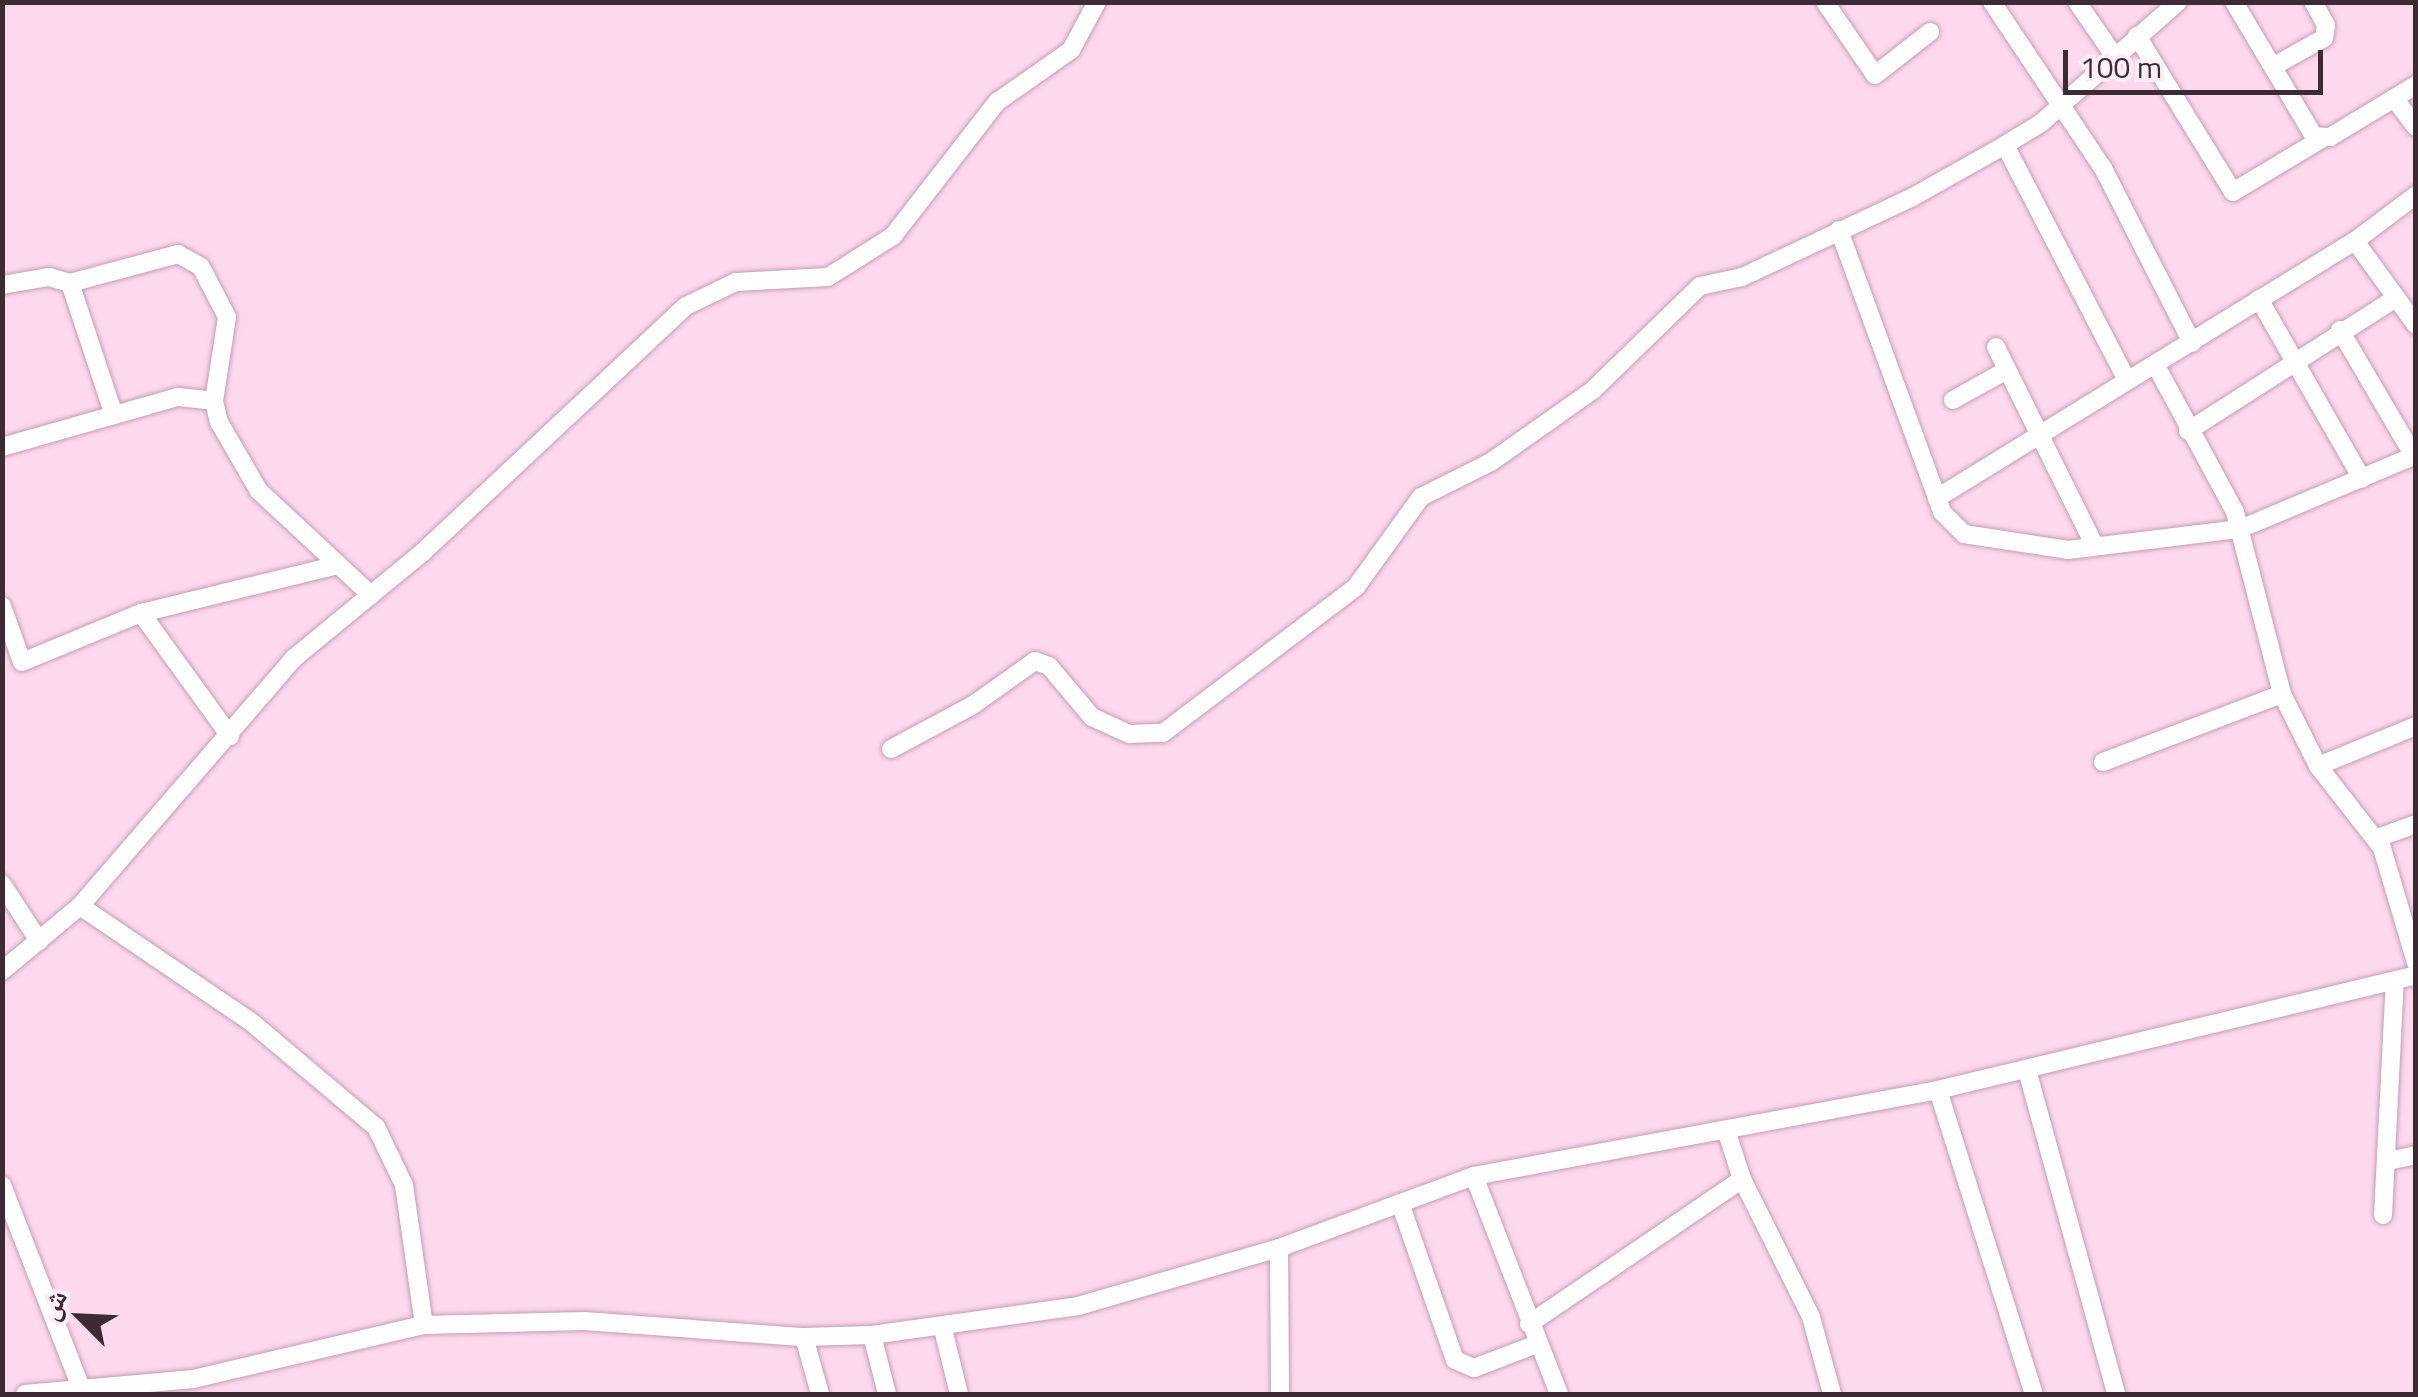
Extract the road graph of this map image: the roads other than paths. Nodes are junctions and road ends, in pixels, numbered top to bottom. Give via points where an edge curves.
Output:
1 (1097, 2) edge
2 (1825, 2) edge
3 (1992, 2) edge
4 (2077, 2) edge
5 (2234, 2) edge
6 (2314, 2) edge
7 (2171, 5) edge
8 (1930, 32) dead end
9 (2137, 36) junction
10 (2112, 54) junction
11 (2274, 66) junction
12 (2416, 85) edge
13 (2394, 98) junction
14 (2064, 102) junction
15 (2416, 127) edge
16 (2323, 138) junction
17 (2005, 145) junction
18 (2416, 195) edge
19 (1839, 230) junction
20 (2355, 242) junction
21 (70, 282) junction
22 (2, 285) edge
23 (2396, 298) junction
24 (2260, 299) junction
25 (2416, 325) edge
26 (2340, 330) junction
27 (2192, 343) junction
28 (1996, 347) dead end
29 (2296, 361) junction
30 (2154, 364) junction
31 (2008, 370) junction
32 (2126, 378) junction
33 (214, 400) junction
34 (1953, 400) dead end
35 (114, 415) junction
36 (2188, 431) junction
37 (2040, 434) junction
38 (2, 447) edge
39 (2415, 455) edge
40 (2362, 479) junction
41 (1937, 498) junction
42 (2240, 529) junction
43 (2095, 546) junction
44 (338, 565) junction
45 (371, 595) junction
46 (2, 606) edge
47 (142, 613) junction
48 (22, 662) junction
49 (2, 669) edge
50 (2282, 694) junction
51 (2416, 726) edge
52 (230, 736) junction
53 (891, 749) dead end
54 (2103, 762) dead end
55 (2318, 766) junction
56 (2416, 824) edge
57 (2377, 838) junction
58 (2, 884) edge
59 (80, 906) junction
60 (40, 940) junction
61 (2416, 963) edge
62 (2, 971) edge
63 (2416, 975) edge
64 (2395, 981) junction
65 (2027, 1070) junction
66 (1938, 1090) junction
67 (1726, 1133) junction
68 (2416, 1155) edge
69 (2388, 1162) junction
70 (1474, 1176) junction
71 (1742, 1179) junction
72 (2, 1185) edge
73 (1400, 1204) junction
74 (2383, 1216) dead end
75 (1279, 1248) junction
76 (1529, 1324) junction
77 (424, 1325) junction
78 (943, 1329) junction
79 (872, 1335) junction
80 (804, 1336) junction
81 (1537, 1344) junction
82 (81, 1388) junction
83 (26, 1394) edge
84 (820, 1394) edge
85 (887, 1394) edge
86 (959, 1394) edge
87 (1280, 1394) edge
88 (1559, 1394) edge
89 (1832, 1394) edge
90 (2034, 1394) edge
91 (2116, 1394) edge

1 - 45 street via 1071,50 997,102 893,236 828,277 735,282 686,306
2 - 8 street via 1876,75
3 - 14 street
4 - 10 street
5 - 11 street
6 - 11 street via 2326,25 2324,38
7 - 9 street
9 - 10 street
9 - 16 street via 2231,191
10 - 14 street
11 - 16 street via 2310,131
12 - 13 street
13 - 15 street
13 - 16 street
14 - 17 street
14 - 27 street
17 - 19 street
17 - 32 street
18 - 20 street
19 - 41 street via 1846,264
19 - 53 street via 1742,277 1700,286 1593,390 1491,462 1421,498 1342,600 1163,732 1129,734 1092,716 1049,666 1034,661 973,705
20 - 23 street
20 - 24 street
21 - 22 street via 49,277
21 - 33 street via 178,254 202,267 227,318
21 - 35 street
23 - 25 street
23 - 26 street
24 - 27 street
24 - 29 street
26 - 29 street
26 - 39 street
27 - 30 street
28 - 31 street
29 - 36 street
29 - 40 street
30 - 32 street
30 - 36 street
31 - 34 street
31 - 37 street
32 - 37 street
33 - 35 street via 178,397
33 - 44 street via 219,422 260,491
35 - 38 street
36 - 42 street
37 - 41 street
37 - 43 street
39 - 40 street
40 - 42 street
41 - 43 street via 1948,525 1964,534 2068,550
42 - 43 street
42 - 50 street
44 - 45 street
44 - 47 street
45 - 52 street via 294,658
46 - 48 street
47 - 48 street
47 - 52 street
48 - 49 street
50 - 54 street
50 - 55 street
51 - 55 street
52 - 59 street
55 - 57 street
56 - 57 street
57 - 61 street
58 - 60 street
59 - 60 street
59 - 77 street via 250,1021 376,1127 404,1185
60 - 62 street
63 - 64 street
64 - 65 street
64 - 69 street
65 - 66 street
65 - 91 street
66 - 67 street
66 - 90 street
67 - 70 street
67 - 71 street
68 - 69 street
69 - 74 street
70 - 73 street
70 - 76 street
71 - 76 street
71 - 89 street via 1793,1274
72 - 82 street
73 - 75 street
73 - 81 street via 1455,1360 1474,1368
75 - 78 street via 1078,1306
75 - 87 street
76 - 81 street
77 - 80 street via 584,1321
77 - 82 street via 193,1379
78 - 79 street
78 - 86 street
79 - 80 street
79 - 85 street
80 - 84 street
81 - 88 street
82 - 83 street

